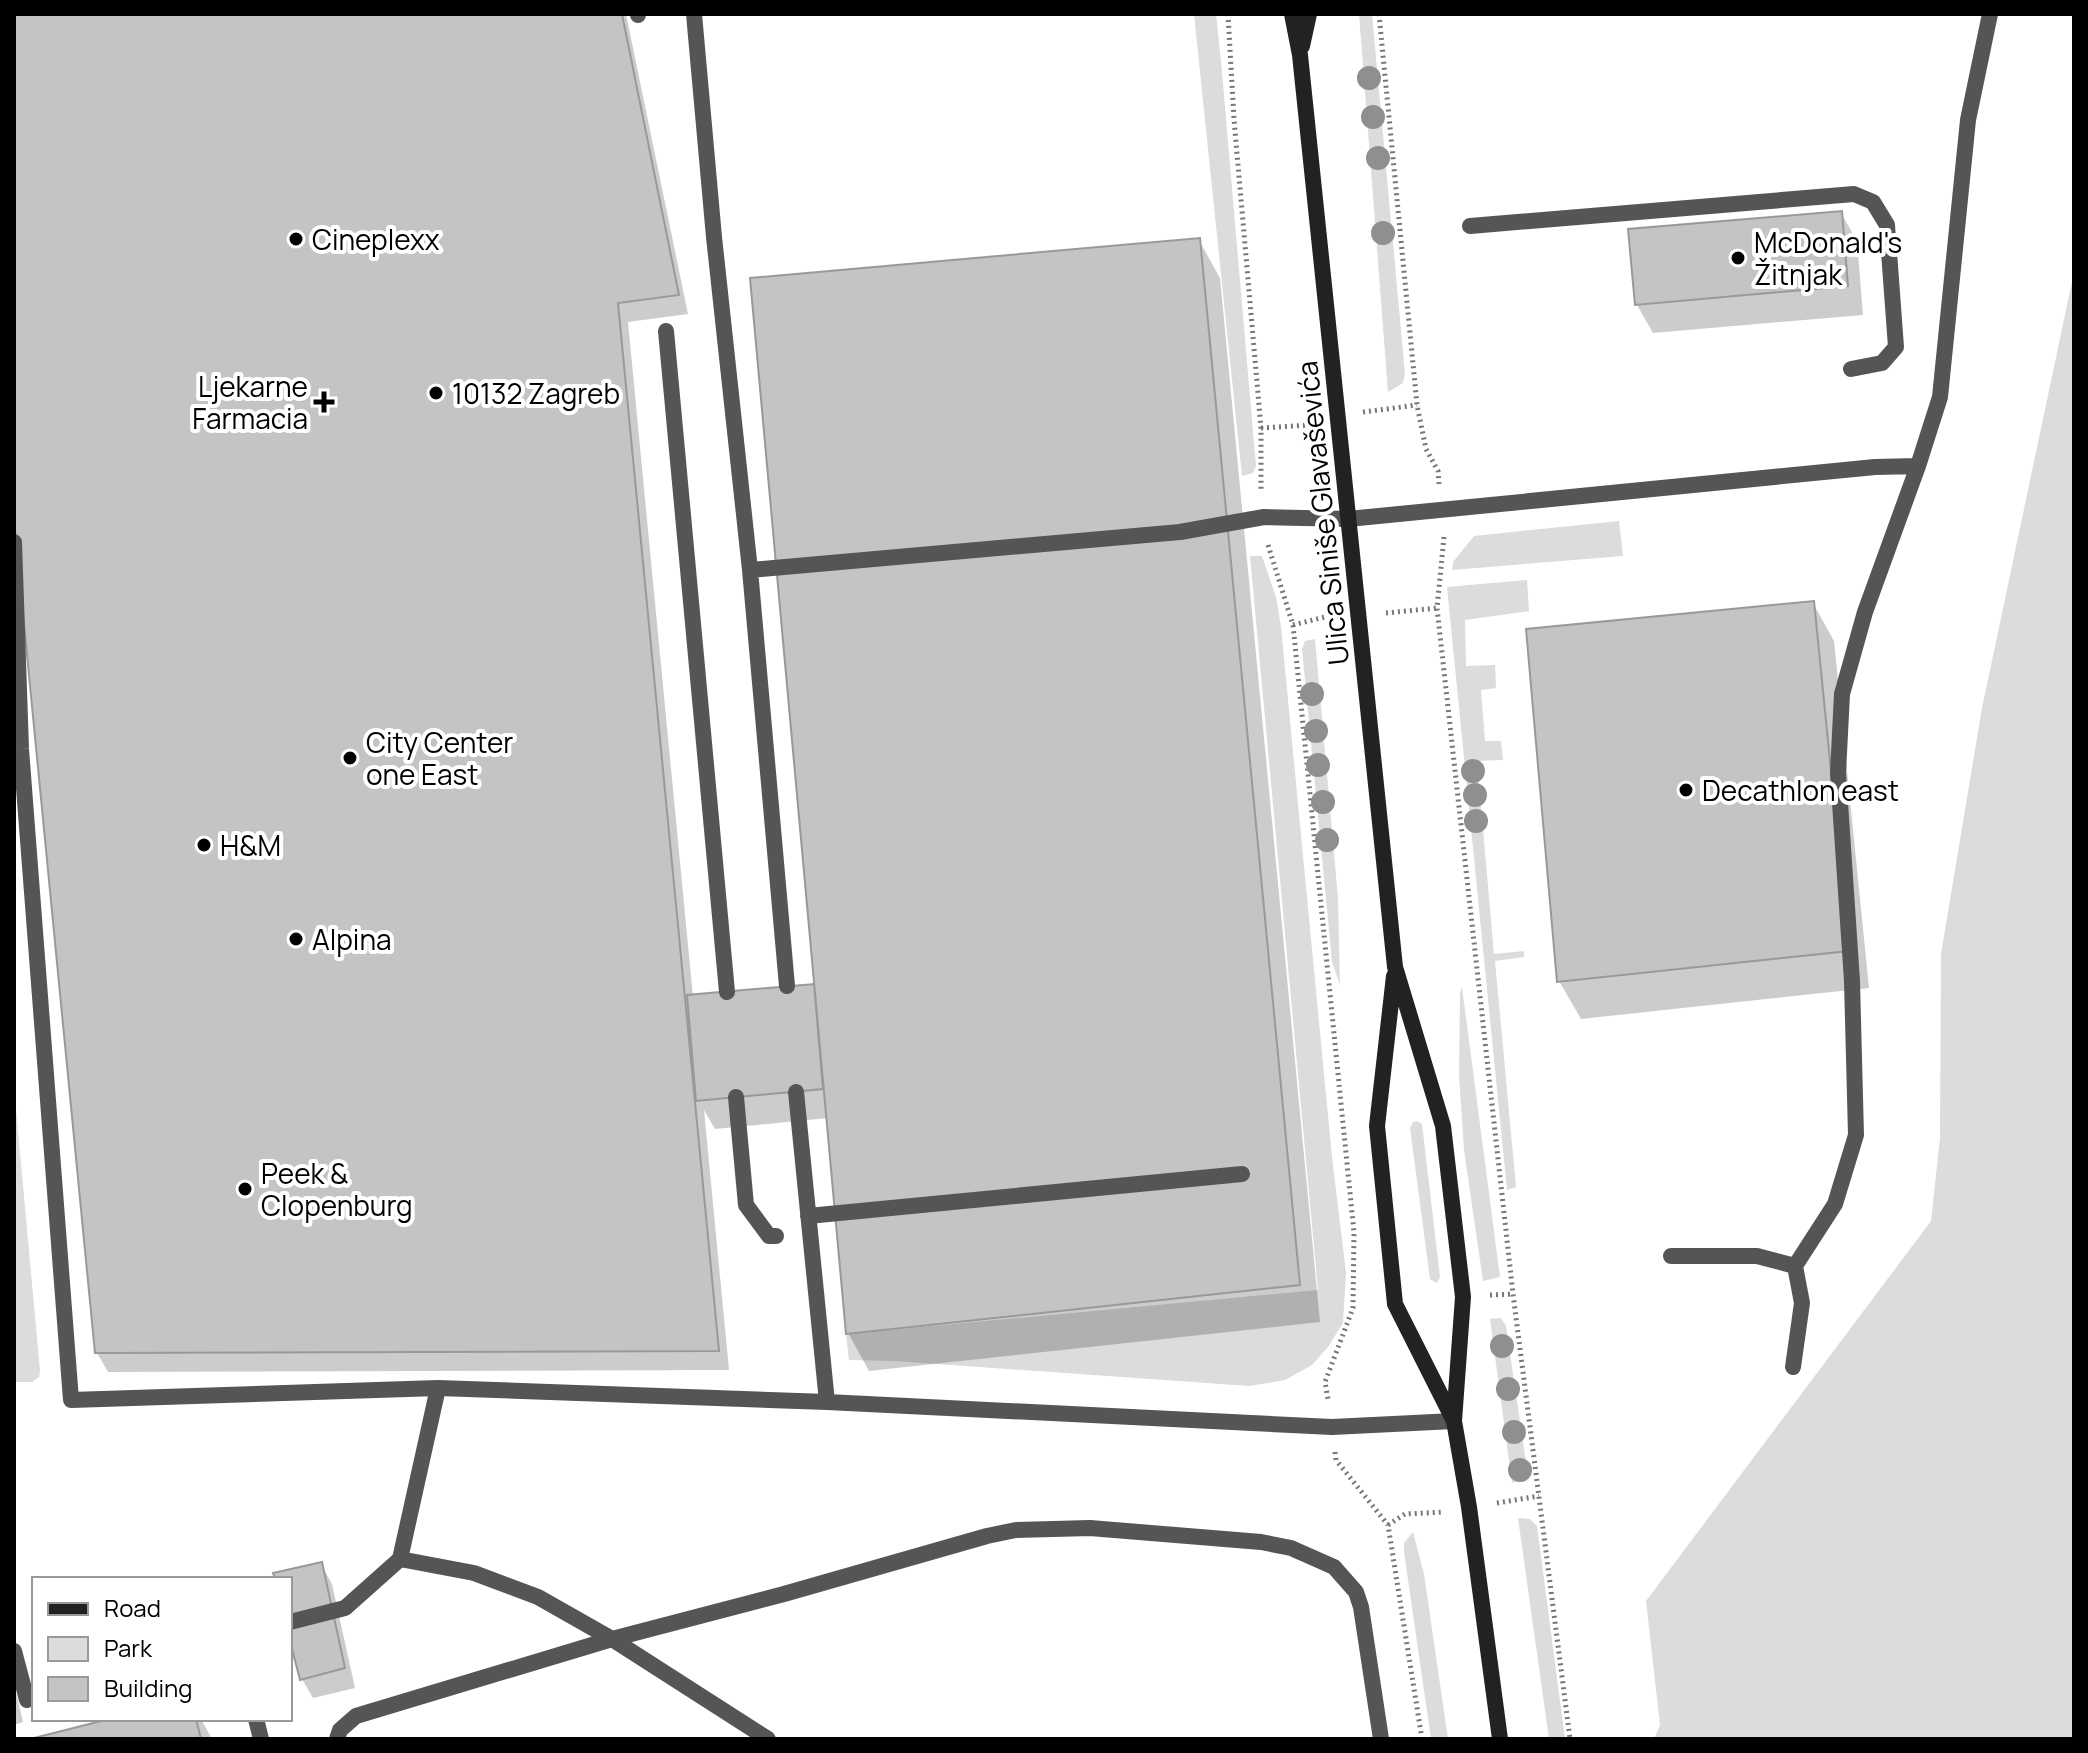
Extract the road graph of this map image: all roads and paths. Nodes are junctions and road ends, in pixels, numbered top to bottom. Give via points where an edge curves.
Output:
1 (694, 14) edge
2 (1228, 14) edge
3 (1292, 14) edge
4 (1309, 14) edge
5 (1379, 14) edge
6 (1990, 14) edge
7 (1300, 55) junction
8 (1470, 226) dead end
9 (666, 331) dead end
10 (1851, 369) dead end
11 (1417, 405) junction
12 (1395, 407) dead end
13 (1918, 466) junction
14 (1438, 471) dead end
15 (1260, 483) dead end
16 (1348, 519) junction
17 (1444, 541) dead end
18 (14, 542) edge
19 (1268, 547) dead end
20 (750, 570) junction
21 (1395, 967) junction
22 (787, 986) dead end
23 (727, 992) dead end
24 (796, 1092) dead end
25 (736, 1097) dead end
26 (1242, 1174) dead end
27 (808, 1216) junction
28 (776, 1236) dead end
29 (1671, 1256) dead end
30 (1795, 1266) junction
31 (1793, 1367) dead end
32 (1325, 1382) dead end
33 (438, 1388) junction
34 (827, 1402) junction
35 (1454, 1421) junction
36 (1336, 1460) dead end
37 (1405, 1514) dead end
38 (1388, 1525) junction
39 (400, 1559) junction
40 (292, 1621) edge
41 (612, 1639) junction
42 (14, 1651) edge
43 (25, 1700) edge
44 (337, 1739) edge
45 (768, 1739) edge
46 (1381, 1739) edge
47 (1422, 1739) edge
48 (1500, 1739) edge
49 (1570, 1739) edge

1 - 20 lane
2 - 15 path via 1261,428
3 - 7 street, Ulica Siniše Glavaševića
4 - 7 street, Ulica Siniše Glavaševića
5 - 11 path
6 - 13 lane via 1968,120 1940,397
7 - 16 street, Ulica Siniše Glavaševića
8 - 10 lane via 1854,194 1873,202 1887,225 1896,347 1882,363
9 - 23 lane
11 - 12 path
11 - 14 path via 1426,449
13 - 16 lane
13 - 30 lane via 1865,612 1842,694 1838,773 1856,1135 1835,1204
16 - 20 lane via 1264,517 1180,532
16 - 21 street, Ulica Siniše Glavaševića
17 - 49 path via 1437,608 1513,1294
18 - 33 lane via 21,749 71,1400
19 - 32 path via 1293,625 1354,1233 1353,1308
20 - 22 lane
21 - 35 street, Ulica Siniše Glavaševića via 1443,1126 1463,1297
21 - 35 street, Ulica Siniše Glavaševića via 1377,1126 1395,1304
24 - 27 lane
25 - 28 lane via 746,1205 769,1236
26 - 27 lane
27 - 34 lane
29 - 30 lane via 1757,1256
30 - 31 lane via 1802,1303
33 - 34 lane
33 - 39 lane
34 - 35 lane via 1332,1427
35 - 48 street, Ulica Siniše Glavaševića
36 - 38 path
37 - 38 path
38 - 47 path
39 - 40 lane via 345,1608
39 - 41 lane via 474,1573 538,1597
41 - 44 lane via 356,1716
41 - 45 lane
41 - 46 lane via 1016,1530 1090,1528 1261,1542 1291,1548 1334,1567 1356,1592
42 - 43 lane

